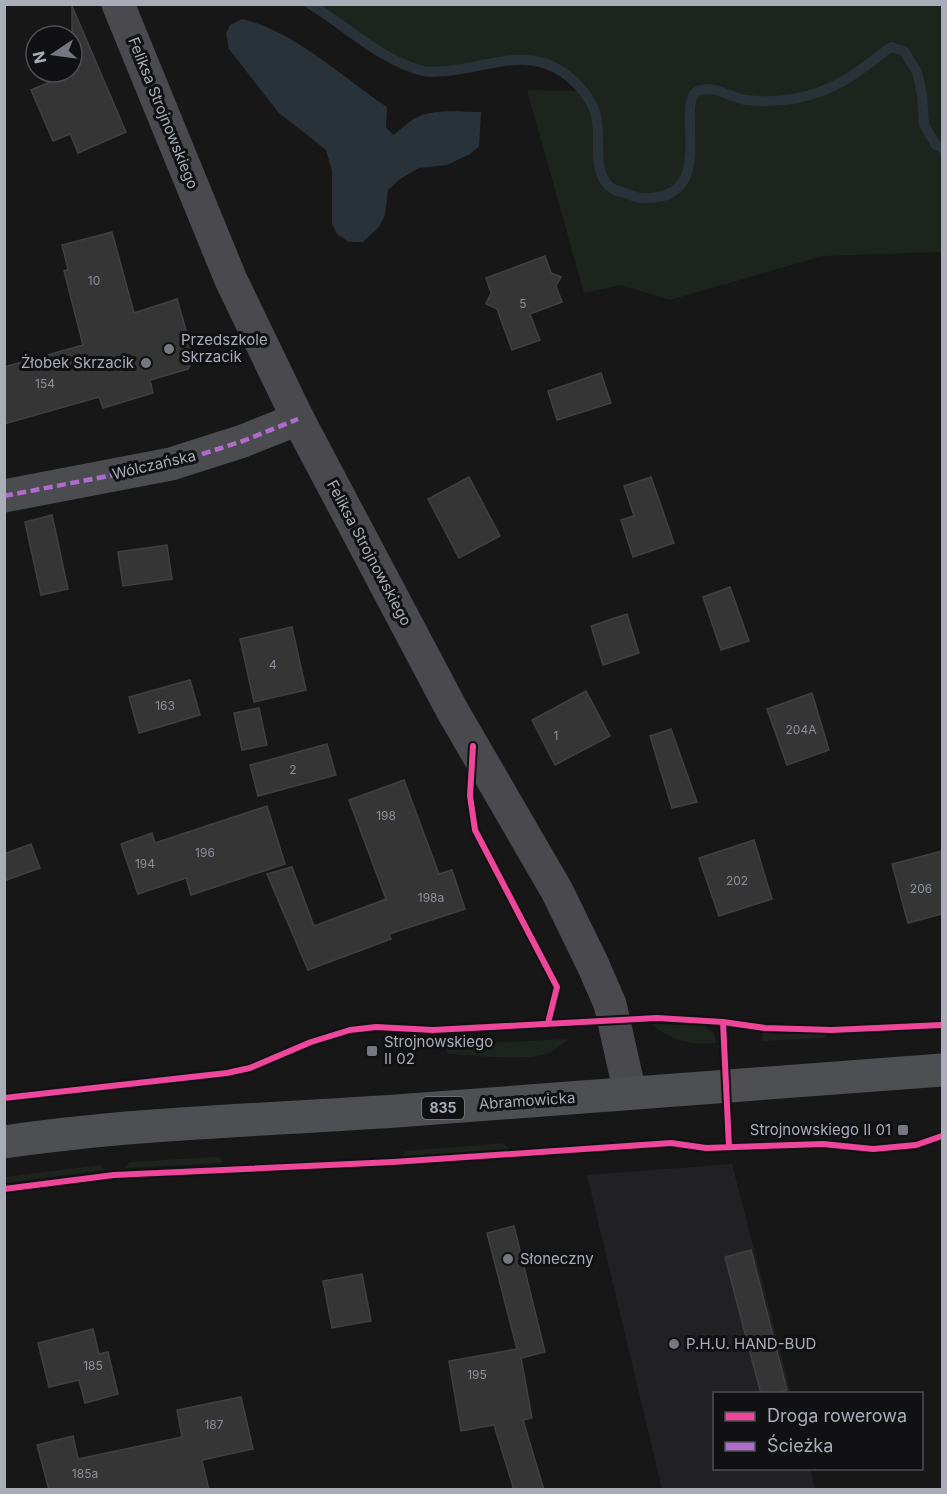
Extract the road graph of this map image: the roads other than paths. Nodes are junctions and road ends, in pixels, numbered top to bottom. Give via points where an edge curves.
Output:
1 (118, 4) edge
2 (298, 419) junction
3 (4, 496) edge
4 (942, 1070) edge
5 (630, 1094) junction
6 (4, 1142) edge

1 - 2 street, Feliksa Strojnowskiego via 231,280
2 - 3 street, Wólczańska via 171,464
2 - 5 street, Feliksa Strojnowskiego via 452,710 557,891 594,964 610,1004
4 - 5 main road, Abramowicka / 835
5 - 6 main road, Abramowicka / 835 via 207,1122

